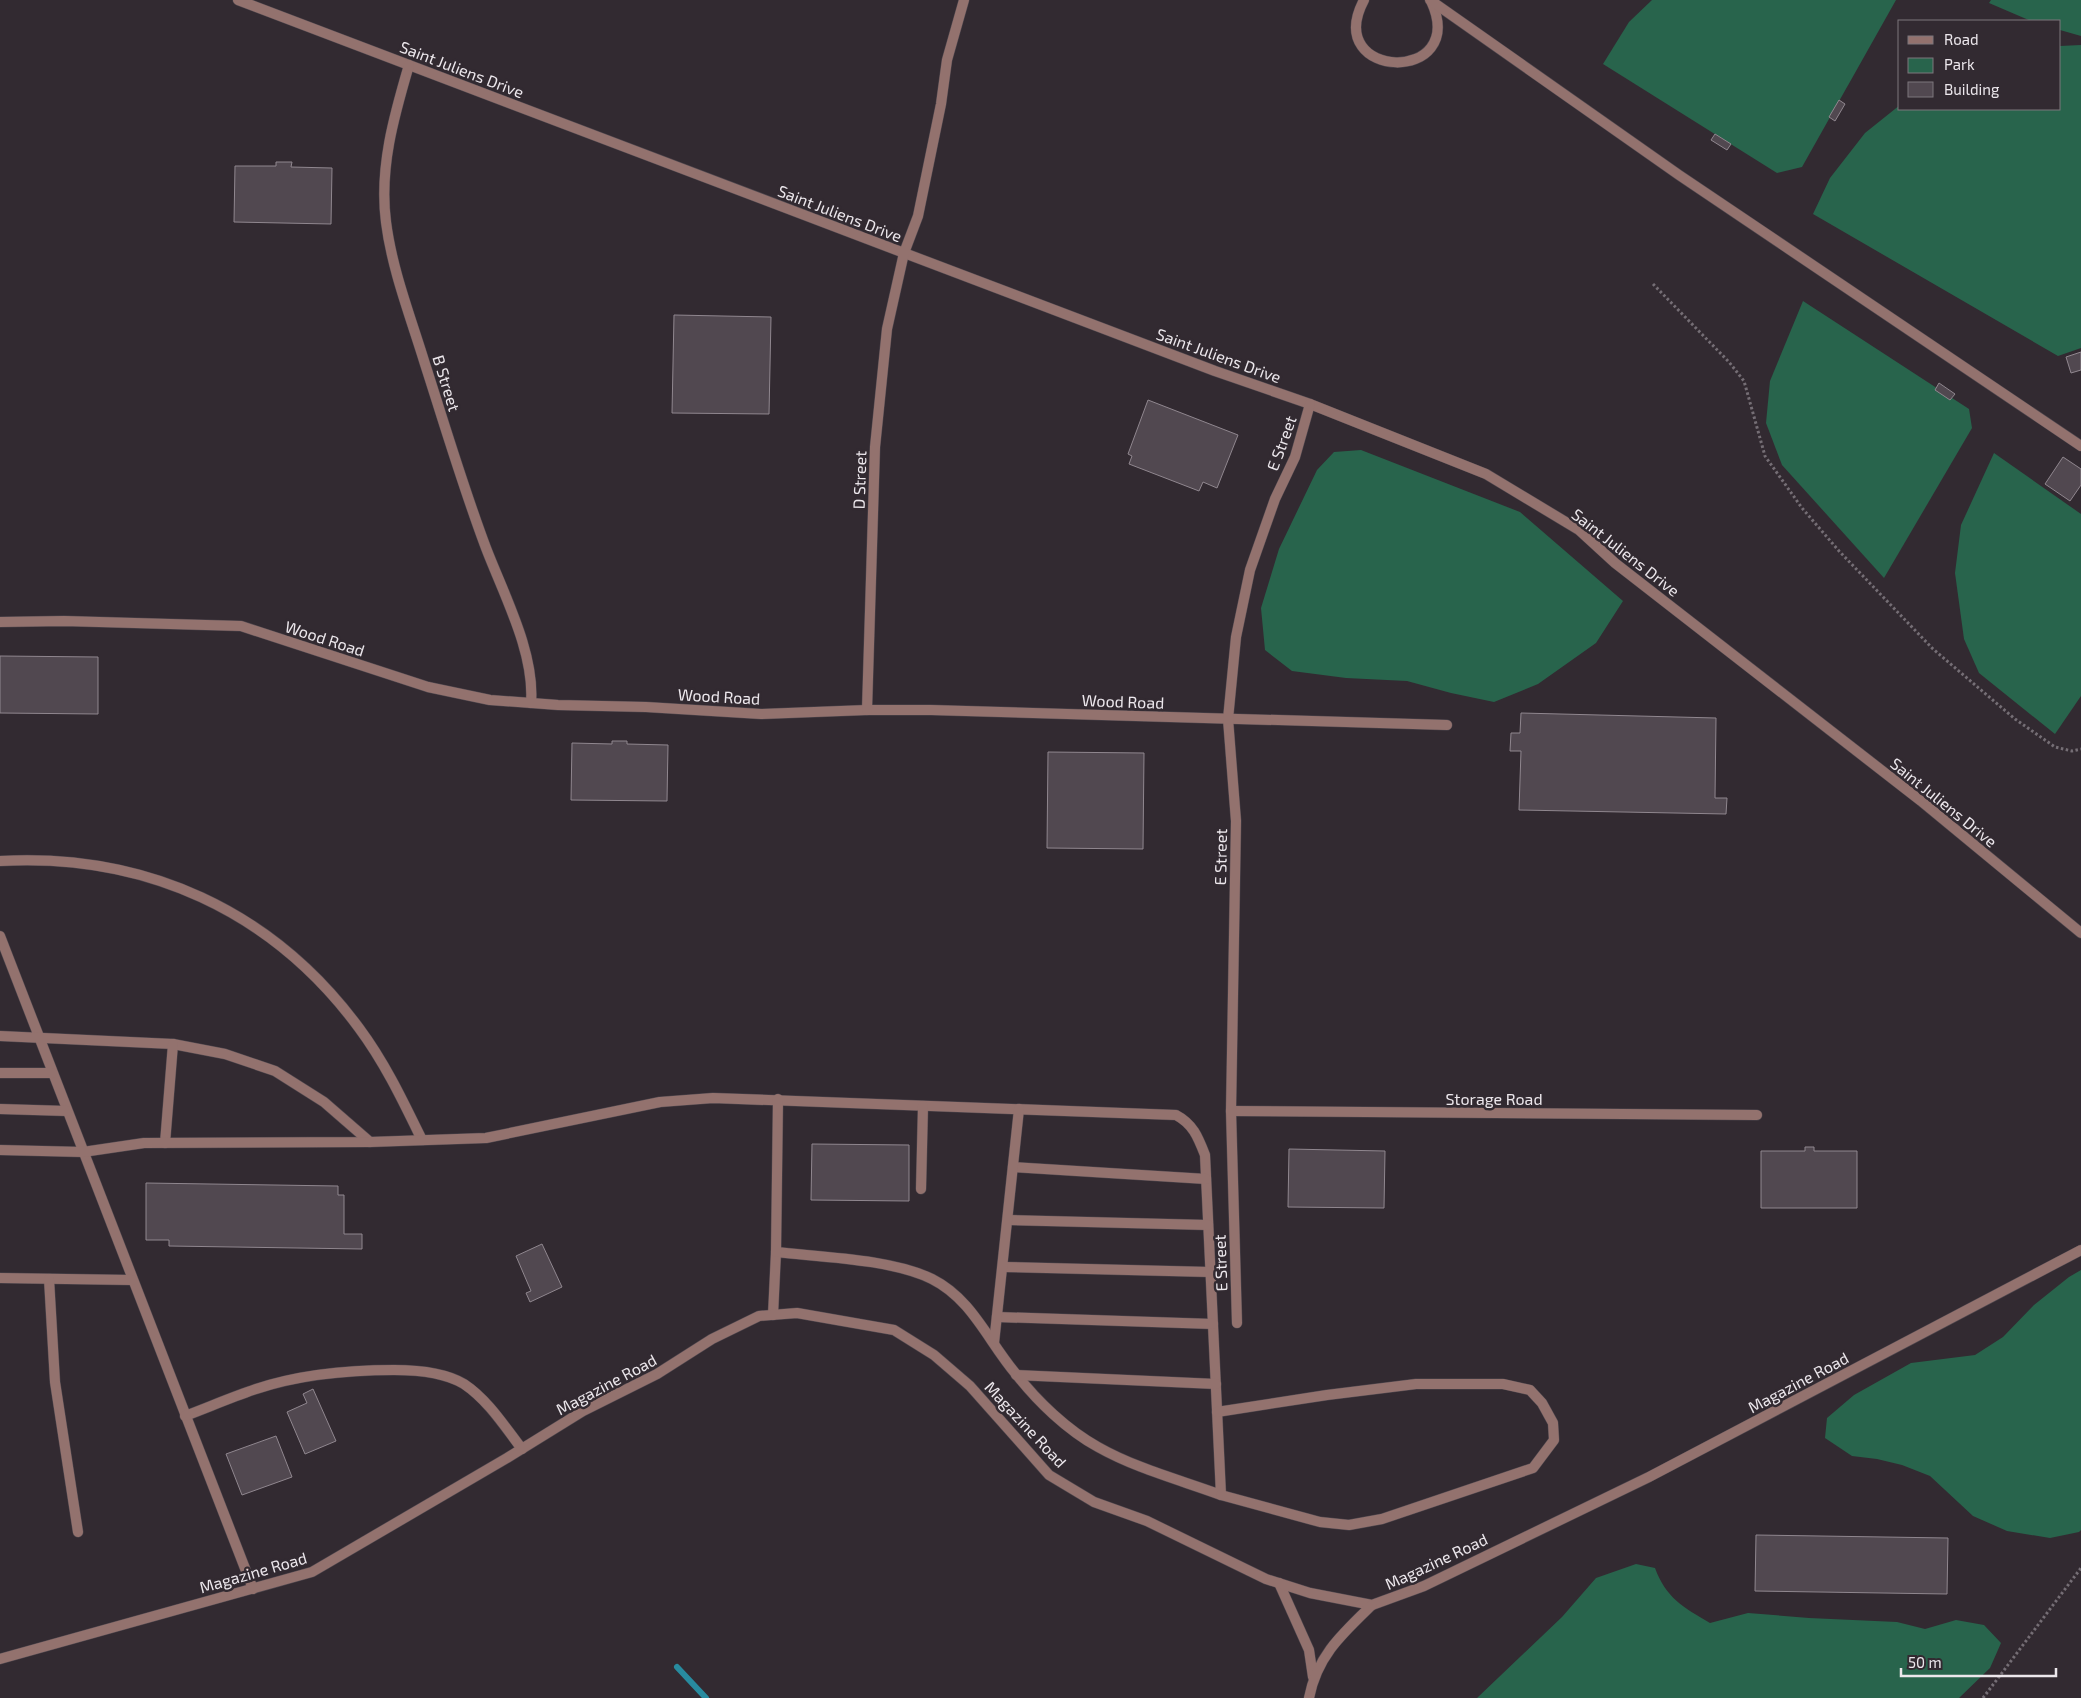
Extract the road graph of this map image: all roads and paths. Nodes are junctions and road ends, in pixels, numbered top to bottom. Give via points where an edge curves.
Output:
1 (238, 0) edge
2 (964, 0) edge
3 (1364, 0) edge
4 (1431, 0) edge
5 (409, 65) junction
6 (904, 253) junction
7 (1653, 284) dead end
8 (1310, 404) junction
9 (2081, 446) edge
10 (0, 622) edge
11 (531, 703) junction
12 (867, 710) junction
13 (1228, 719) junction
14 (1447, 725) dead end
15 (2081, 749) edge
16 (0, 861) edge
17 (2081, 934) edge
18 (0, 936) edge
19 (0, 1036) edge
20 (39, 1037) junction
21 (173, 1044) junction
22 (0, 1072) edge
23 (52, 1072) junction
24 (778, 1099) junction
25 (923, 1106) junction
26 (0, 1109) edge
27 (1019, 1109) junction
28 (67, 1111) junction
29 (1231, 1111) junction
30 (1758, 1115) dead end
31 (422, 1140) junction
32 (370, 1142) junction
33 (164, 1143) junction
34 (0, 1150) edge
35 (83, 1152) junction
36 (1013, 1167) junction
37 (1206, 1179) junction
38 (921, 1189) dead end
39 (1008, 1220) junction
40 (1208, 1225) junction
41 (2081, 1250) edge
42 (776, 1252) junction
43 (1003, 1267) junction
44 (1210, 1272) junction
45 (0, 1278) edge
46 (49, 1278) junction
47 (132, 1280) junction
48 (772, 1315) junction
49 (997, 1317) junction
50 (1236, 1323) dead end
51 (1213, 1324) junction
52 (994, 1344) junction
53 (1016, 1375) junction
54 (1216, 1384) junction
55 (1217, 1412) junction
56 (185, 1416) junction
57 (522, 1450) junction
58 (1221, 1495) junction
59 (78, 1532) dead end
60 (2081, 1568) edge
61 (1279, 1583) junction
62 (252, 1589) junction
63 (1372, 1606) junction
64 (0, 1659) edge
65 (1312, 1677) junction
66 (1309, 1698) edge
67 (1983, 1698) edge

1 - 5 street, Saint Juliens Drive
2 - 6 street, D Street via 947,60 918,216
3 - 4 street via 1356,26 1360,40 1373,56 1392,64 1406,63 1429,49 1438,25
4 - 9 street via 1679,175
5 - 6 street, Saint Juliens Drive
5 - 11 street, B Street via 390,137 386,221 402,289 464,488 524,650 532,683
6 - 8 street, Saint Juliens Drive
6 - 12 street, D Street via 887,330 875,447
7 - 15 path via 1744,381 1765,456 1839,552 1933,648 2015,719 2055,747 2072,751
8 - 13 street, E Street via 1295,457 1275,499 1250,570 1236,637
8 - 17 street, Saint Juliens Drive via 1486,474 1579,530 1615,563 1921,801
10 - 11 street, Wood Road via 241,626 428,687 490,700
11 - 12 street, Wood Road via 761,714
12 - 13 street, Wood Road
13 - 14 street, Wood Road
13 - 29 street, E Street via 1236,821
16 - 31 street via 74,861 127,870 194,892 248,921 287,951 326,989 359,1028 396,1085
18 - 20 street
19 - 20 street
20 - 21 street
20 - 23 street
21 - 32 street via 224,1054 275,1071 324,1102
21 - 33 street
22 - 23 street
23 - 28 street
24 - 25 street
24 - 31 street via 713,1098 660,1102 486,1138
24 - 42 street
25 - 27 street
25 - 38 street
26 - 28 street
27 - 36 street
27 - 37 street via 1176,1114 1188,1122 1198,1136 1205,1155
28 - 35 street
29 - 30 street, Storage Road
29 - 50 street, E Street
31 - 32 street
32 - 33 street
33 - 35 street
34 - 35 street
35 - 47 street
36 - 37 street
36 - 39 street
37 - 40 street
39 - 40 street
39 - 43 street
40 - 44 street
41 - 63 street, Magazine Road via 1650,1476 1424,1586
42 - 48 street
42 - 52 street via 856,1260 930,1278 963,1301
43 - 44 street
43 - 49 street
44 - 51 street
45 - 46 street
46 - 47 street
46 - 59 street via 55,1382
47 - 56 street
48 - 57 street, Magazine Road via 758,1316 712,1339 656,1374 583,1411
48 - 61 street, Magazine Road via 797,1313 894,1330 934,1355 970,1386 1049,1475 1094,1502 1147,1521
49 - 51 street
49 - 52 street
51 - 54 street
52 - 53 street
53 - 54 street
53 - 58 street via 1055,1415 1097,1447
54 - 55 street
55 - 58 street
55 - 58 street via 1416,1384 1503,1384 1530,1390 1542,1402 1553,1423 1554,1440 1534,1468 1382,1520 1349,1525 1320,1522
56 - 57 street via 257,1389 311,1375 356,1370 411,1370 446,1376 464,1384 490,1407
56 - 62 street
57 - 62 street, Magazine Road via 312,1572
60 - 67 path
61 - 63 street, Magazine Road
61 - 65 street via 1309,1650
62 - 64 street, Magazine Road
63 - 65 street via 1334,1642
65 - 66 street

